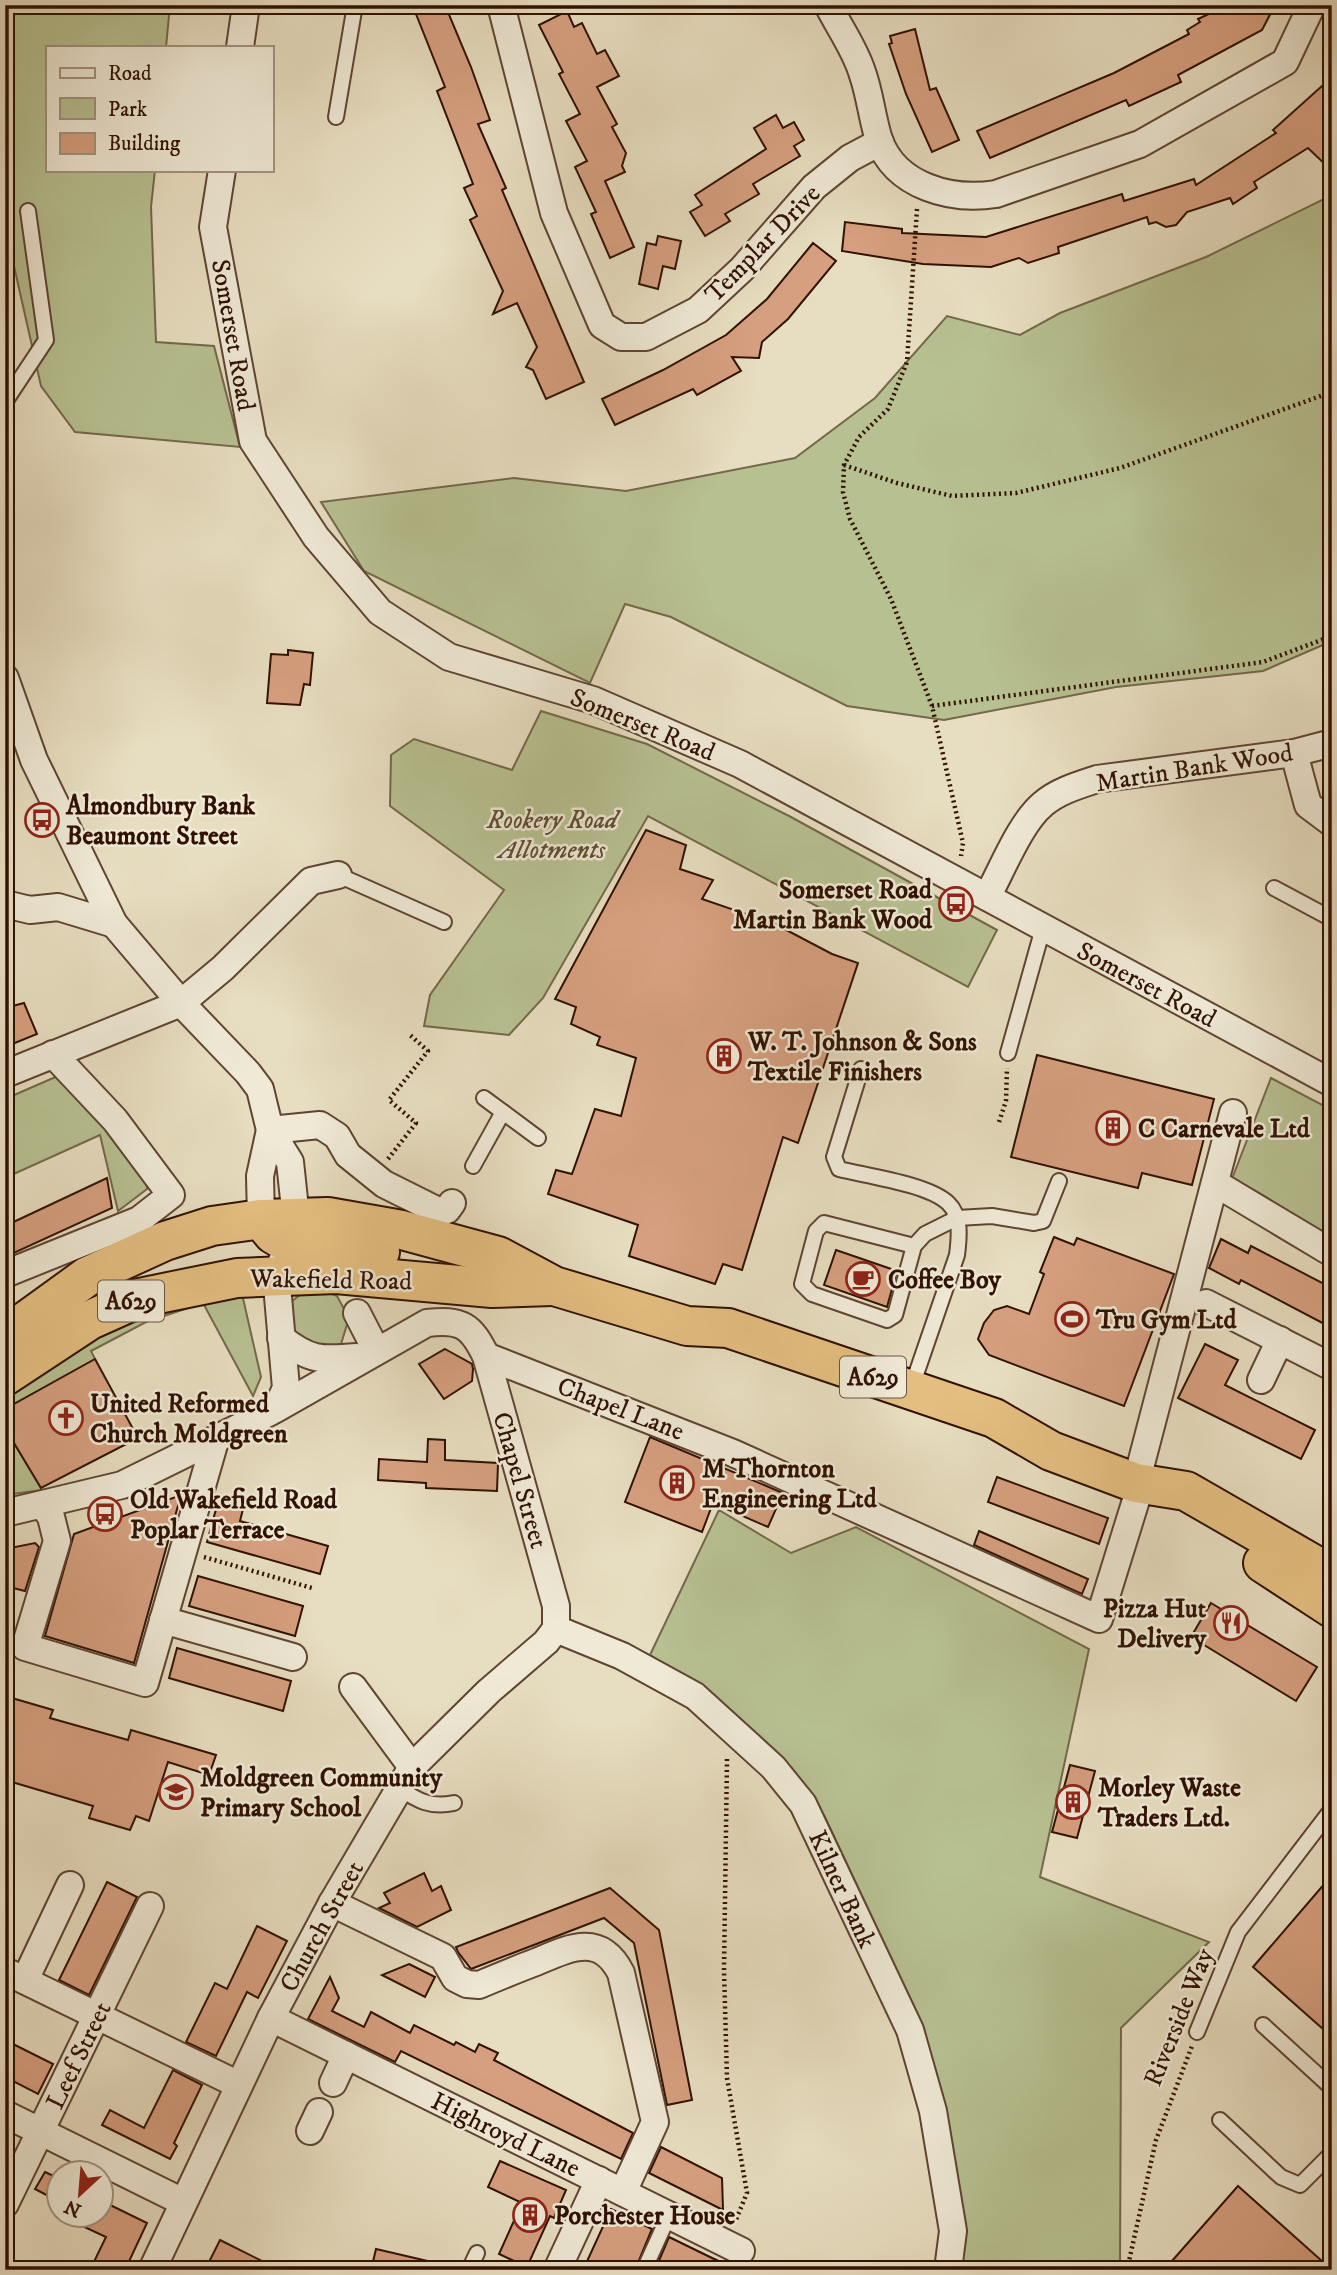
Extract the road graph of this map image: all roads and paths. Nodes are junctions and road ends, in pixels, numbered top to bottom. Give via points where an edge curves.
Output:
1 (246, 5) edge
2 (355, 5) edge
3 (501, 5) edge
4 (828, 5) edge
5 (1312, 5) edge
6 (240, 46) edge
7 (336, 117) dead end
8 (880, 142) junction
9 (222, 172) edge
10 (918, 183) junction
11 (28, 211) dead end
12 (1332, 392) edge
13 (5, 402) edge
14 (844, 465) junction
15 (1332, 636) edge
16 (5, 678) edge
17 (932, 706) junction
18 (1332, 743) edge
19 (1294, 754) junction
20 (1332, 823) edge
21 (961, 856) dead end
22 (338, 875) joint
23 (1274, 888) dead end
24 (987, 897) junction
25 (5, 904) edge
26 (1332, 919) edge
27 (444, 922) dead end
28 (114, 924) junction
29 (1043, 928) junction
30 (181, 1003) junction
31 (410, 1035) dead end
32 (53, 1054) junction
33 (1008, 1054) joint
34 (861, 1069) dead end
35 (5, 1074) edge
36 (1332, 1083) edge
37 (484, 1098) dead end
38 (503, 1112) junction
39 (1233, 1112) dead end
40 (999, 1122) dead end
41 (270, 1130) junction
42 (538, 1138) dead end
43 (473, 1166) dead end
44 (374, 1176) junction
45 (1059, 1181) dead end
46 (1215, 1184) junction
47 (452, 1203) dead end
48 (957, 1218) junction
49 (281, 1239) junction
50 (914, 1246) junction
51 (1332, 1253) edge
52 (5, 1274) edge
53 (88, 1276) junction
54 (554, 1286) junction
55 (1206, 1303) dead end
56 (357, 1313) dead end
57 (687, 1326) junction
58 (5, 1336) edge
59 (281, 1338) junction
60 (1280, 1340) junction
61 (480, 1345) junction
62 (371, 1353) junction
63 (1332, 1367) edge
64 (5, 1376) edge
65 (1261, 1380) dead end
66 (911, 1390) junction
67 (270, 1412) junction
68 (215, 1441) junction
69 (1051, 1451) junction
70 (1139, 1483) junction
71 (43, 1505) junction
72 (5, 1513) edge
73 (183, 1551) junction
74 (1332, 1575) edge
75 (312, 1588) dead end
76 (1332, 1608) edge
77 (163, 1620) junction
78 (556, 1629) junction
79 (293, 1657) dead end
80 (353, 1687) dead end
81 (733, 1730) junction
82 (406, 1777) junction
83 (454, 1802) dead end
84 (1332, 1809) edge
85 (70, 1885) dead end
86 (332, 1903) junction
87 (150, 1906) dead end
88 (15, 1976) edge
89 (97, 2016) junction
90 (271, 2018) junction
91 (1263, 2025) dead end
92 (1197, 2032) joint
93 (346, 2055) junction
94 (333, 2083) dead end
95 (239, 2085) junction
96 (1332, 2088) edge
97 (5, 2114) edge
98 (1220, 2120) dead end
99 (41, 2132) junction
100 (1332, 2153) edge
101 (599, 2180) junction
102 (623, 2192) junction
103 (183, 2202) junction
104 (5, 2204) edge
105 (669, 2215) junction
106 (741, 2251) joint
107 (477, 2253) dead end
108 (152, 2270) edge
109 (469, 2270) edge
110 (557, 2270) edge
111 (644, 2270) edge
112 (948, 2270) edge
113 (1127, 2270) edge

1 - 6 street
2 - 7 lane
3 - 8 street, Templar Drive via 554,213 602,325 621,337 646,337 698,310 742,269 814,187 850,158
4 - 8 street via 862,70
5 - 10 street via 1284,62 1140,144 996,194 973,198 947,195
8 - 10 street via 894,164
9 - 24 street, Somerset Road via 214,227 253,441 316,537 380,612 449,657 593,700 740,764
10 - 14 path via 908,362 888,409 859,437
11 - 13 lane via 46,340
12 - 14 path via 1120,468 1016,493 952,496
14 - 17 path via 843,492 850,519 891,599
15 - 17 path via 1263,662
16 - 28 street via 34,760
17 - 21 path via 963,843
18 - 19 street, Martin Bank Wood
19 - 20 street via 1308,805
19 - 24 street, Martin Bank Wood via 1097,779 1068,789 1042,804
22 - 27 lane
22 - 30 street via 311,881
23 - 26 lane
24 - 29 street, Somerset Road
25 - 28 street via 30,911 58,907
28 - 30 street
29 - 33 lane
29 - 36 street, Somerset Road
30 - 32 street
30 - 41 street via 260,1089
31 - 44 path via 428,1051 389,1100 416,1123
32 - 35 street
32 - 52 street via 115,1120 171,1195 139,1220
33 - 40 path via 1006,1101
34 - 48 lane via 834,1157 839,1169 931,1193 949,1204
37 - 38 lane
38 - 42 lane
38 - 43 lane
39 - 46 street
41 - 44 street via 320,1125 337,1136 341,1163
41 - 49 street via 290,1163
44 - 47 street via 440,1212
45 - 48 lane via 1044,1221
46 - 51 street
46 - 70 street
48 - 50 lane via 925,1234
48 - 66 lane via 957,1255
49 - 53 highway via 244,1258 218,1252 123,1278
49 - 53 highway, Wakefield Road / A629 via 212,1226
49 - 54 highway, Wakefield Road / A629 via 352,1274 492,1288
49 - 54 highway, Wakefield Road / A629 via 328,1217 401,1230 498,1256
49 - 59 street
49 - 64 highway, Wakefield Road / A629 via 237,1278 139,1298 90,1320
50 - 50 lane via 901,1303 887,1320 812,1294 802,1284 816,1231 824,1223
53 - 58 highway, Wakefield Road / A629
54 - 57 highway, Wakefield Road / A629
55 - 60 street
56 - 62 street
57 - 66 highway, Wakefield Road / A629 via 728,1328
57 - 69 highway, Wakefield Road / A629 via 737,1358 975,1438
59 - 62 street via 301,1354 321,1360
59 - 67 street via 286,1388
60 - 63 street
60 - 65 street
61 - 62 street, Chapel Lane via 461,1323 427,1323
61 - 70 street, Chapel Lane via 745,1458 1099,1619
61 - 78 street, Chapel Street via 556,1606
62 - 67 street, Chapel Lane
66 - 69 highway, Wakefield Road / A629 via 994,1419
67 - 68 street, Chapel Lane
68 - 71 street, Chapel Lane via 122,1485
68 - 73 street
69 - 70 highway, Wakefield Road / A629
70 - 74 highway, Wakefield Road / A629 via 1186,1491
70 - 76 highway, Wakefield Road / A629 via 1172,1514 1246,1553
71 - 72 street, Chapel Lane
71 - 77 street via 57,1541 25,1647 145,1683
73 - 75 path
73 - 77 street
77 - 79 street
78 - 81 street, Kilner Bank via 622,1656 695,1696
78 - 82 street, Church Street
80 - 82 street
81 - 106 path via 726,1765 724,1970 727,2078 747,2193 733,2226
81 - 112 street, Kilner Bank via 803,1804 910,2031 933,2111 953,2231
82 - 83 lane via 418,1801 438,1806
82 - 86 street, Church Street
84 - 92 lane, Riverside Way via 1238,1932
85 - 88 street
86 - 90 street, Church Street
86 - 102 street via 443,1957 455,1978 467,1984 479,1985 575,1946 602,1950 615,1960 655,2122
87 - 89 street, Leef Street
88 - 89 street
89 - 95 street
89 - 99 street, Leef Street
90 - 93 street, Highroyd Lane
90 - 95 street, Church Street
91 - 96 lane
92 - 113 path, Riverside Way via 1156,2140
93 - 94 street
93 - 101 street, Highroyd Lane
95 - 103 street, Church Street
97 - 99 street
98 - 100 lane via 1292,2183 1307,2181
99 - 103 street
99 - 104 street, Leef Street
101 - 102 street, Highroyd Lane
101 - 110 street
102 - 105 street, Highroyd Lane
103 - 108 street, Church Street
105 - 106 street, Highroyd Lane
105 - 111 lane
107 - 109 lane

